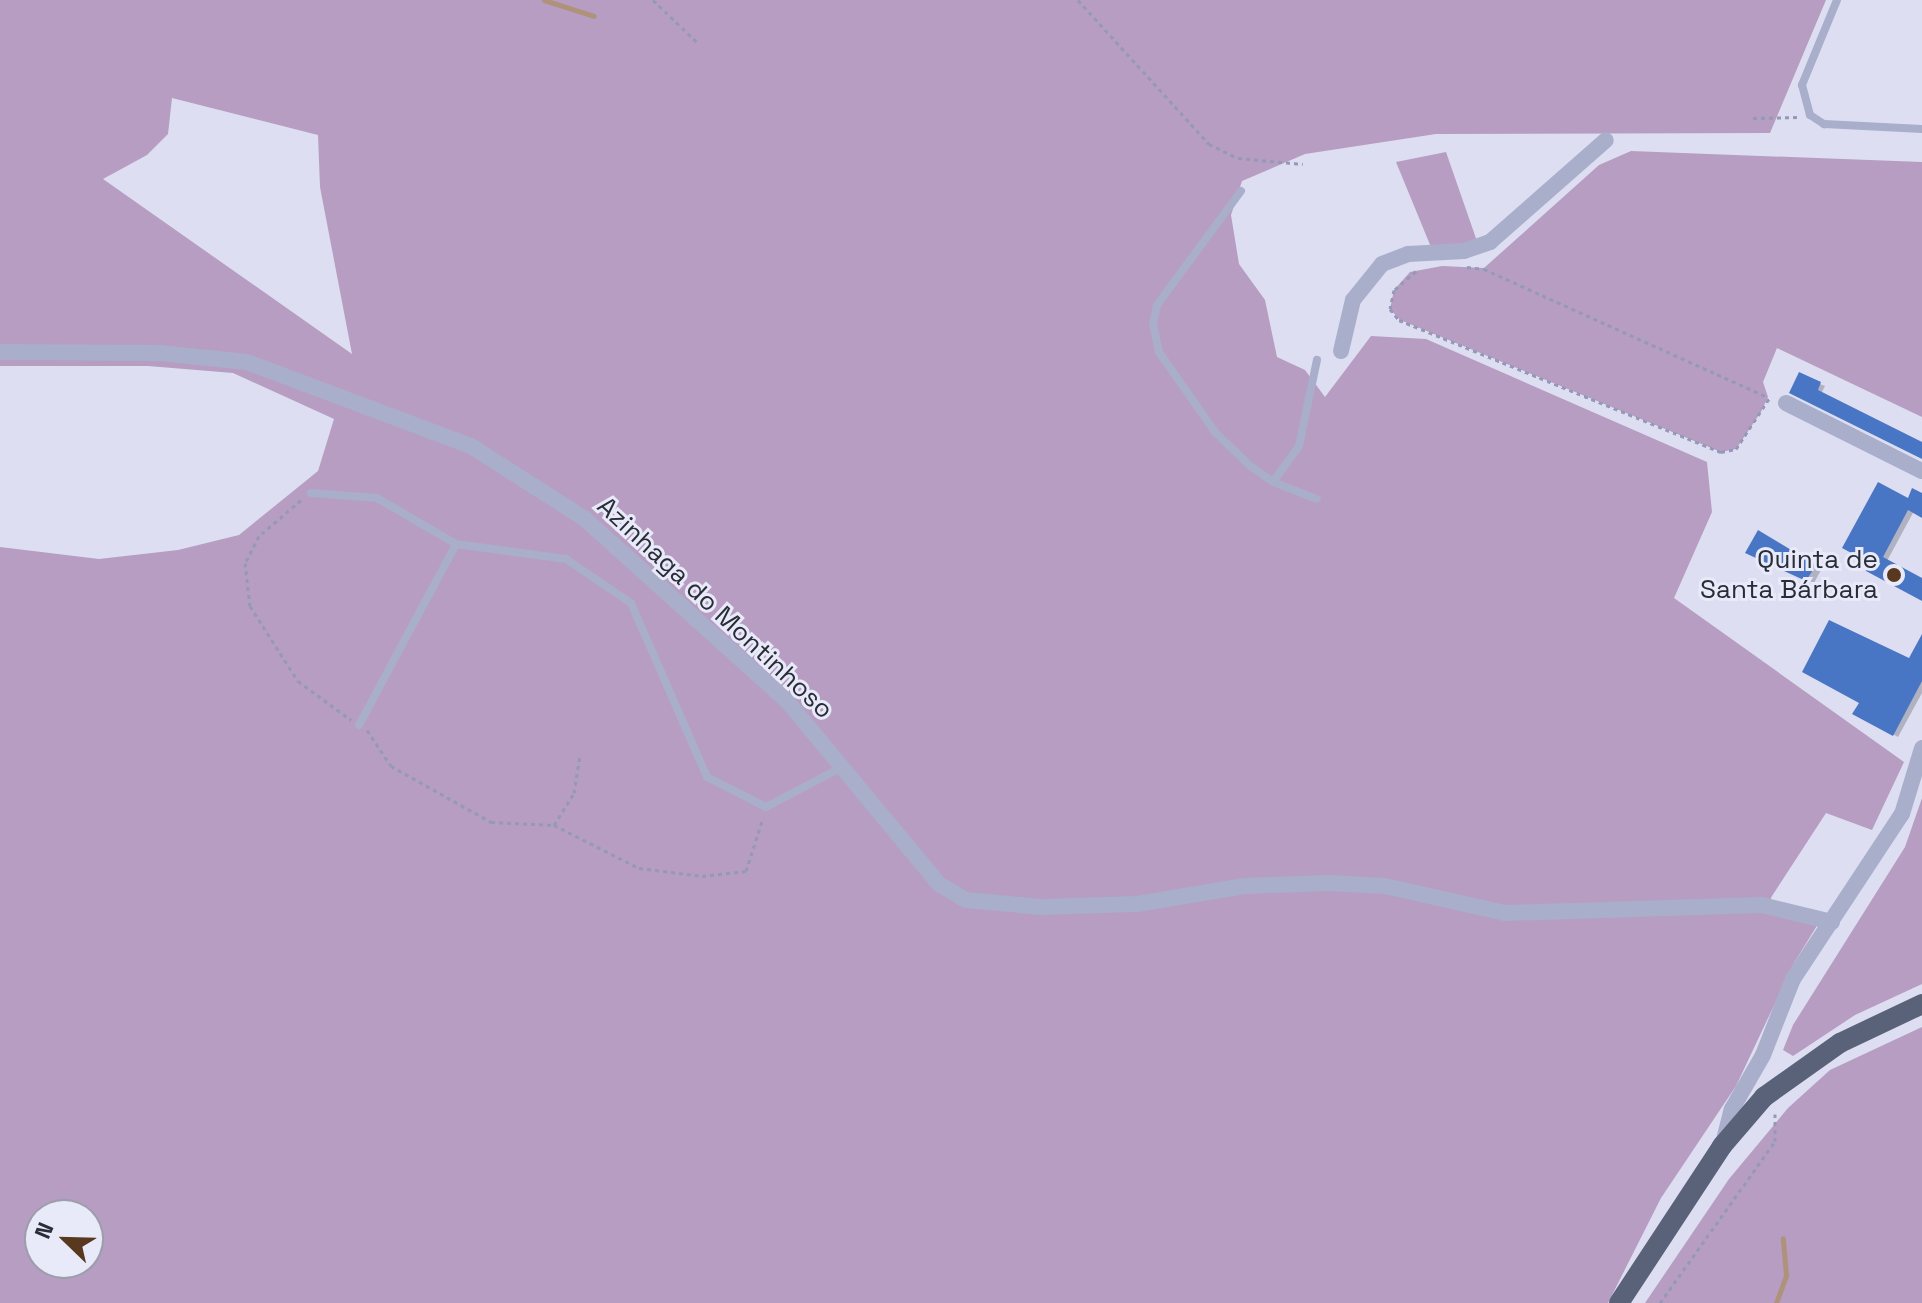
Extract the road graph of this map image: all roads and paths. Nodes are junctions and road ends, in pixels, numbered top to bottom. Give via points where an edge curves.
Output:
1 (653, 0) edge
2 (1078, 0) edge
3 (1837, 0) edge
4 (697, 42) dead end
5 (1810, 115) junction
6 (1753, 118) dead end
7 (1922, 129) edge
8 (1606, 140) dead end
9 (1303, 164) dead end
10 (1241, 191) dead end
11 (1456, 267) dead end
12 (1421, 270) dead end
13 (1341, 351) dead end
14 (0, 352) edge
15 (1317, 360) dead end
16 (1768, 397) junction
17 (1786, 403) joint
18 (1922, 471) edge
19 (1273, 482) junction
20 (311, 493) joint
21 (1317, 499) dead end
22 (456, 544) junction
23 (359, 725) junction
24 (1922, 748) edge
25 (580, 757) dead end
26 (845, 765) junction
27 (766, 807) junction
28 (554, 825) junction
29 (1832, 922) junction
30 (1922, 1004) edge
31 (1764, 1097) junction
32 (1722, 1146) junction
33 (1619, 1303) edge
34 (1660, 1303) edge

1 - 4 path
2 - 9 path via 1209,144 1238,158
3 - 5 lane via 1802,85
5 - 6 path
5 - 7 lane via 1824,124
8 - 13 street via 1490,242 1464,251 1408,254 1382,264 1353,300
10 - 19 lane via 1172,281 1153,324 1159,352 1180,388 1215,432
11 - 16 path via 1484,269
12 - 16 path via 1410,272 1394,290 1390,309 1399,320 1721,452 1736,449
14 - 26 street, Azinhaga do Montinhoso via 160,353 247,362 471,446 585,519 787,701
15 - 19 lane via 1294,460
16 - 17 path
17 - 18 street
19 - 21 lane
20 - 22 lane via 377,498
20 - 23 path via 259,536 245,563 250,606 298,681
22 - 23 lane
22 - 27 lane via 566,559 631,603 707,777
23 - 28 path via 370,732 391,766 491,822
24 - 29 street via 1902,814
25 - 28 path via 574,793
26 - 27 lane
26 - 29 street, Azinhaga do Montinhoso via 939,884 966,900 1041,907 1137,904 1245,886 1329,883 1385,886 1505,913 1762,905
27 - 28 path via 746,871 702,876 639,868
29 - 32 street via 1793,979 1763,1055 1732,1109
30 - 31 main road via 1840,1043
31 - 32 main road
31 - 34 path via 1777,1118 1775,1141
32 - 33 main road

